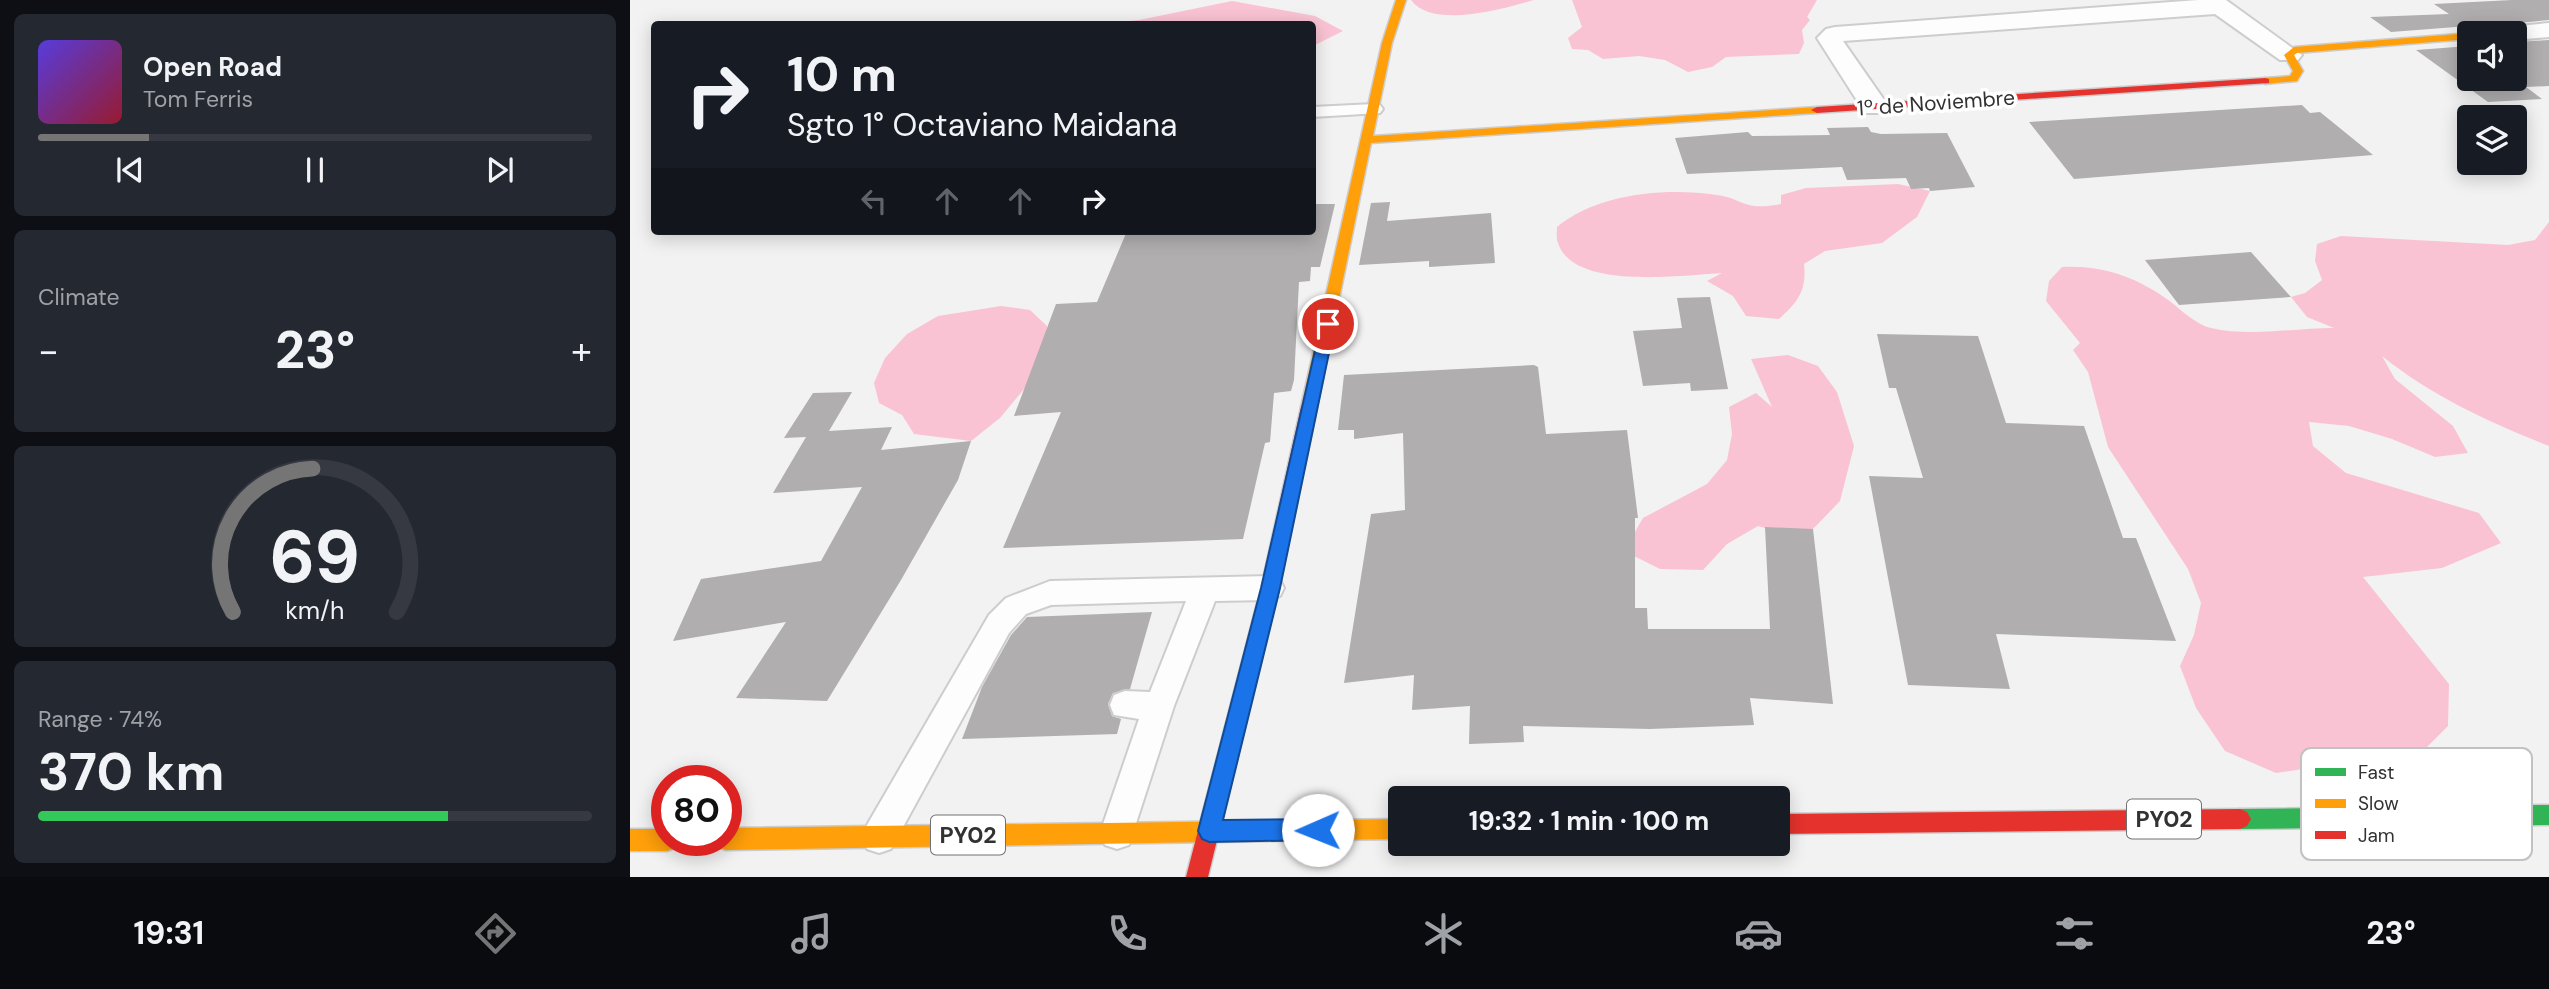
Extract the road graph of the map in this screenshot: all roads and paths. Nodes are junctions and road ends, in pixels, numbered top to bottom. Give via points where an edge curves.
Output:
1 (1401, 0) edge
2 (2214, 3) edge
3 (2549, 30) edge
4 (2527, 32) edge
5 (2457, 37) edge
6 (2289, 55) junction
7 (1875, 107) junction
8 (1374, 109) junction
9 (1316, 112) edge
10 (1368, 140) junction
11 (1270, 588) junction
12 (1205, 590) junction
13 (1125, 705) dead end
14 (1159, 706) junction
15 (2301, 818) edge
16 (1790, 824) edge
17 (1388, 829) edge
18 (1209, 831) junction
19 (1117, 833) junction
20 (879, 837) junction
21 (742, 839) edge
22 (630, 840) edge
23 (651, 840) edge
24 (1197, 877) edge

1 - 8 main road
2 - 6 street
2 - 7 street via 1835,34 1830,43
3 - 4 street
5 - 6 main road via 2294,50
6 - 7 main road, 1º de Noviembre via 2298,71 2293,79
7 - 10 main road, 1º de Noviembre
8 - 9 lane
8 - 10 main road
10 - 11 main road
11 - 12 lane
11 - 18 main road
12 - 14 lane
12 - 20 lane via 1050,593 1016,606 999,624 964,706
13 - 14 lane
14 - 19 lane
15 - 16 main road, PY02
17 - 18 main road, PY02
18 - 19 main road, PY02
18 - 24 main road
19 - 20 main road, PY02
20 - 21 main road, PY02
22 - 23 main road

